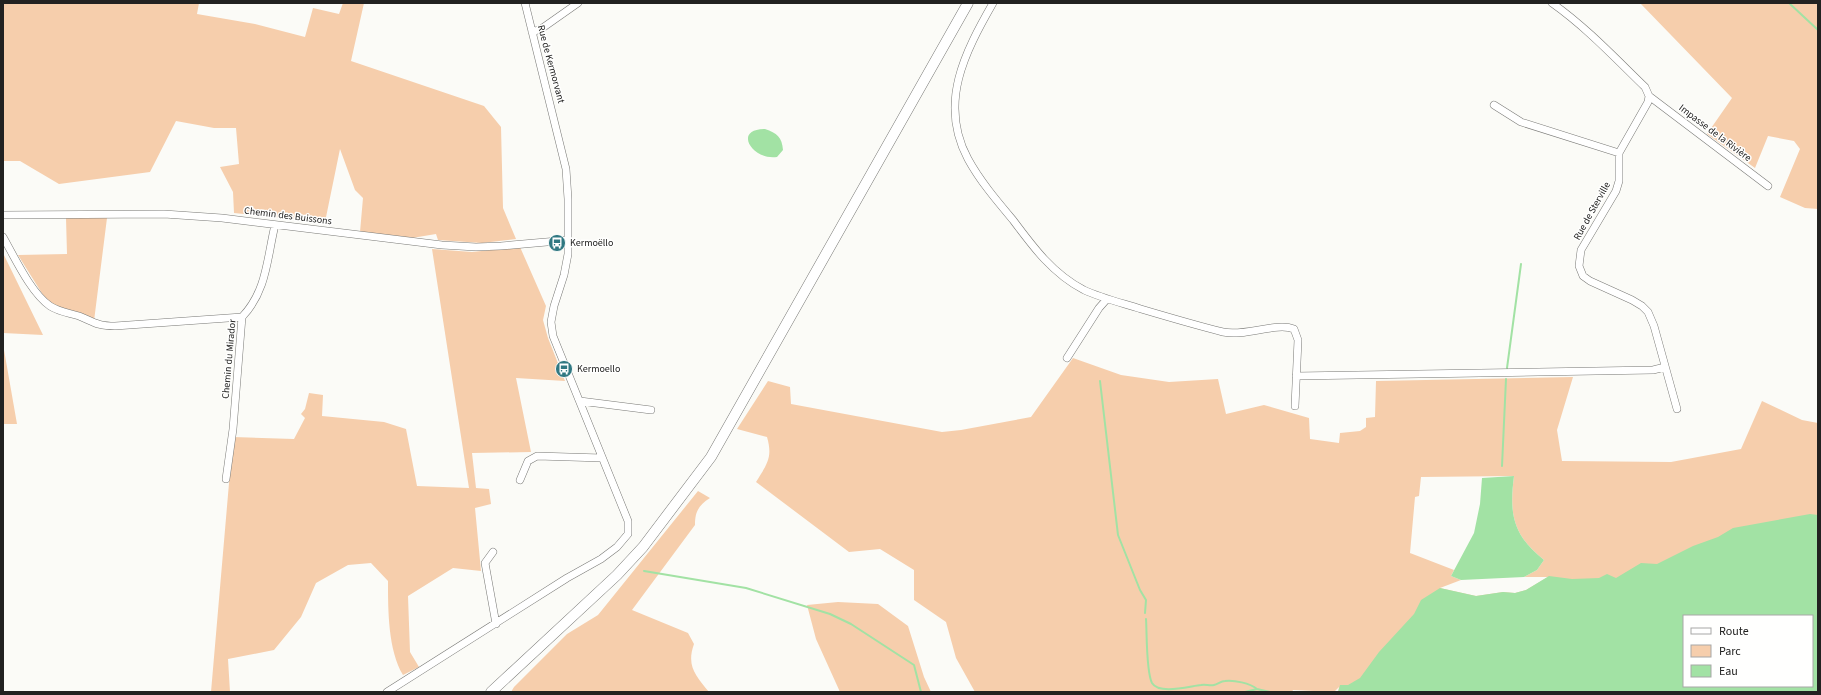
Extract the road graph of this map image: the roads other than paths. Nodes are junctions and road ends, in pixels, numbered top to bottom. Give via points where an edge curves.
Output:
1 (525, 3) edge
2 (578, 3) edge
3 (968, 3) edge
4 (993, 3) edge
5 (1552, 3) edge
6 (532, 32) junction
7 (1649, 96) junction
8 (1494, 105) dead end
9 (1619, 153) junction
10 (1768, 186) dead end
11 (3, 215) edge
12 (275, 225) junction
13 (3, 237) edge
14 (569, 240) junction
15 (1107, 299) junction
16 (242, 316) junction
17 (1067, 358) dead end
18 (1665, 367) junction
19 (1296, 376) junction
20 (580, 400) junction
21 (1295, 406) dead end
22 (651, 410) dead end
23 (1677, 410) dead end
24 (602, 458) junction
25 (226, 479) dead end
26 (520, 480) dead end
27 (493, 552) dead end
28 (496, 624) junction
29 (386, 692) edge
30 (491, 692) edge

1 - 6 street, Rue de Kermorvant
2 - 6 street via 542,29
3 - 30 main road via 711,457 643,547 617,575
4 - 15 street via 973,38 958,78 955,114 960,141 980,178 1038,253 1053,269 1084,290
5 - 7 street via 1575,19 1645,87
6 - 14 street, Rue de Kermorvant via 566,169
7 - 9 street, Rue de Sterville
7 - 10 street, Impasse de la Rivière
8 - 9 street via 1521,122
9 - 18 street, Rue de Sterville via 1619,181 1616,191 1582,250 1579,266 1583,276 1590,282 1632,300 1648,312
11 - 12 street, Chemin des Buissons via 164,214
12 - 14 street, Chemin des Buissons via 476,247
12 - 16 street, Chemin du Mirador via 260,291 251,307
13 - 16 street via 44,301 57,310 80,316 94,324 115,326
14 - 20 street, Rue de Kermorvant via 564,275 551,322 553,336
15 - 17 street
15 - 19 street via 1225,333 1283,327 1294,329 1298,340
16 - 25 street, Chemin du Mirador via 233,429
18 - 19 street via 1645,371
18 - 23 street, Rue de Sterville
19 - 21 street
20 - 22 street
20 - 24 street, Rue de Kermorvant
24 - 26 street via 537,456 528,461
24 - 28 street, Rue de Kermorvant via 628,521 628,534 601,559 566,578
27 - 28 street via 485,563
28 - 29 street, Rue de Kermorvant

